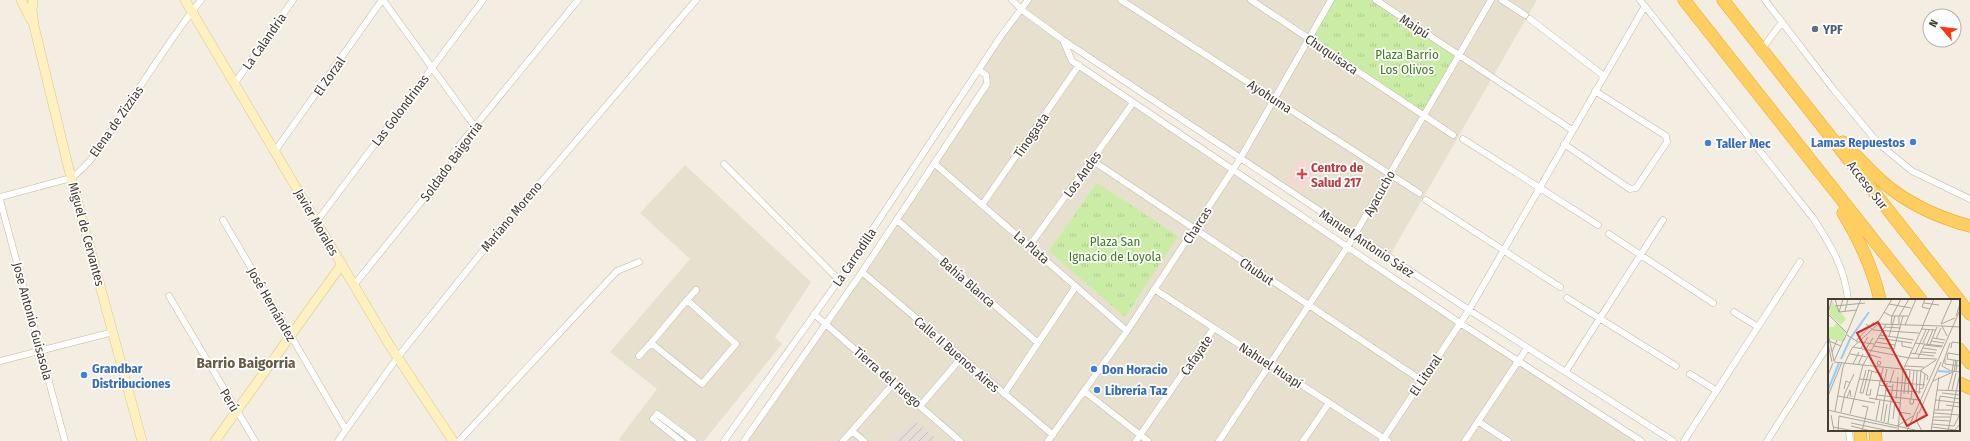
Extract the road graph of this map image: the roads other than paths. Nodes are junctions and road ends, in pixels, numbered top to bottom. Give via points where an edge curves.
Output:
1 (21, 0) edge
2 (185, 0) edge
3 (201, 0) edge
4 (293, 0) edge
5 (383, 0) edge
6 (483, 0) edge
7 (578, 0) edge
8 (696, 0) edge
9 (1012, 0) edge
10 (1028, 0) edge
11 (1121, 0) edge
12 (1251, 0) edge
13 (1331, 0) edge
14 (1376, 0) edge
15 (1491, 0) edge
16 (1502, 0) edge
17 (1640, 0) edge
18 (1684, 0) edge
19 (1723, 0) edge
20 (1765, 0) edge
21 (33, 4) edge
22 (1645, 6) junction
23 (1022, 10) junction
24 (192, 11) junction
25 (1782, 22) junction
26 (34, 26) junction
27 (1309, 38) junction
28 (1063, 40) junction
29 (1718, 43) junction
30 (1762, 49) junction
31 (1459, 54) junction
32 (1079, 65) junction
33 (432, 68) junction
34 (979, 70) junction
35 (1604, 76) junction
36 (235, 83) junction
37 (1595, 91) junction
38 (1274, 98) junction
39 (1133, 103) junction
40 (1804, 104) junction
41 (1423, 115) junction
42 (474, 127) junction
43 (1572, 130) junction
44 (1453, 135) dead end
45 (1463, 139) dead end
46 (1564, 144) junction
47 (275, 152) junction
48 (1240, 159) junction
49 (1093, 161) junction
50 (724, 164) dead end
51 (935, 164) junction
52 (1233, 169) junction
53 (1390, 173) junction
54 (71, 178) junction
55 (1539, 187) junction
56 (1419, 193) dead end
57 (0, 197) edge
58 (1970, 199) edge
59 (0, 200) edge
60 (1426, 200) dead end
61 (982, 205) junction
62 (223, 220) dead end
63 (897, 220) junction
64 (1663, 220) dead end
65 (317, 221) junction
66 (1598, 225) dead end
67 (1970, 226) edge
68 (1194, 229) junction
69 (1609, 234) dead end
70 (1355, 235) junction
71 (1030, 245) junction
72 (1348, 246) junction
73 (1503, 250) junction
74 (1641, 254) junction
75 (639, 262) dead end
76 (1800, 262) dead end
77 (342, 264) junction
78 (862, 272) junction
79 (838, 280) junction
80 (354, 285) junction
81 (1076, 286) junction
82 (1560, 286) dead end
83 (1154, 289) junction
84 (696, 290) dead end
85 (169, 296) dead end
86 (1567, 298) dead end
87 (1848, 299) edge
88 (1880, 299) edge
89 (1920, 299) edge
90 (1958, 299) edge
91 (687, 300) junction
92 (1960, 301) edge
93 (1713, 303) dead end
94 (1309, 305) junction
95 (1469, 310) junction
96 (1734, 312) dead end
97 (814, 314) junction
98 (1970, 314) edge
99 (1600, 319) junction
100 (1460, 323) junction
101 (826, 324) junction
102 (1758, 327) junction
103 (1214, 328) junction
104 (1127, 331) junction
105 (113, 332) junction
106 (290, 336) junction
107 (651, 343) junction
108 (1038, 343) junction
109 (1828, 346) edge
110 (1527, 348) junction
111 (42, 350) junction
112 (1960, 350) edge
113 (639, 356) dead end
114 (962, 357) junction
115 (397, 358) junction
116 (1519, 360) junction
117 (0, 361) edge
118 (1269, 363) junction
119 (1970, 363) edge
120 (1676, 366) dead end
121 (1566, 371) junction
122 (1690, 374) dead end
123 (1421, 380) junction
124 (894, 383) junction
125 (1960, 383) edge
126 (1970, 388) edge
127 (1084, 391) junction
128 (1717, 391) junction
129 (1004, 394) junction
130 (1329, 403) junction
131 (920, 406) junction
132 (237, 411) junction
133 (1479, 422) junction
134 (346, 430) junction
135 (852, 431) junction
136 (1849, 431) edge
137 (1860, 431) edge
138 (1875, 431) edge
139 (1053, 435) junction
140 (1140, 435) junction
141 (1384, 440) edge
142 (65, 441) edge
143 (142, 441) edge
144 (215, 441) edge
145 (255, 441) edge
146 (338, 441) edge
147 (453, 441) edge
148 (459, 441) edge
149 (681, 441) edge
150 (693, 441) edge
151 (724, 441) edge
152 (744, 441) edge
153 (843, 441) edge
154 (864, 441) edge
155 (960, 441) edge
156 (1048, 441) edge
157 (1136, 441) edge
158 (1148, 441) edge
159 (1219, 441) edge
160 (1303, 441) edge
161 (1465, 441) edge
162 (1508, 441) edge
163 (1641, 441) edge
164 (1673, 441) edge
165 (1684, 441) edge
166 (1767, 441) edge
167 (1850, 441) edge
168 (1861, 441) edge
169 (1876, 441) edge

1 - 26 street, Miguel de Cervantes
2 - 24 street, Javier Morales
3 - 24 street, Elena de Zizzias
4 - 36 street, La Calandria
5 - 33 street
5 - 47 street, El Zorzal
6 - 33 street, Las Golondrinas
7 - 42 street, Soldado Baigorria
8 - 115 street, Mariano Moreno via 510,218
9 - 23 street, Manuel Antonio Sáez
10 - 23 street, La Carrodilla
11 - 38 street, Ayohuma
12 - 27 street, Chuquisaca
13 - 27 street, Charcas
14 - 31 street, Maipú
15 - 31 street, Ayacucho
16 - 35 street
17 - 22 street
18 - 29 highway
19 - 30 highway, Acceso Sur
20 - 25 street
21 - 26 street, Miguel de Cervantes
22 - 35 street, El Litoral
22 - 87 street via 1813,218 1839,262
23 - 28 street, Manuel Antonio Sáez
23 - 34 street, La Carrodilla
24 - 36 street, Javier Morales
24 - 54 street, Elena de Zizzias via 100,147 78,174
25 - 30 street
25 - 58 street via 1878,143 1912,171
26 - 54 street, Miguel de Cervantes
27 - 38 street, Charcas
27 - 41 street, Chuquisaca
28 - 32 street, Manuel Antonio Sáez via 1070,58
28 - 48 street, Manuel Antonio Sáez
29 - 88 highway via 1766,114 1842,210 1865,251
29 - 89 highway
30 - 40 highway, Acceso Sur
31 - 41 street, Ayacucho
31 - 43 street, Maipú
32 - 39 street, Manuel Antonio Sáez
32 - 61 street, Tinogasta
33 - 42 street
33 - 65 street, Las Golondrinas
34 - 51 street, La Carrodilla via 986,75 987,84
34 - 79 street, La Carrodilla
35 - 37 street, El Litoral
36 - 47 street, Javier Morales
37 - 43 street, El Litoral
37 - 46 street via 1666,136 1667,142 1636,188 1630,189
38 - 48 street, Charcas
38 - 53 street, Ayohuma
39 - 49 street, Los Andes
39 - 52 street, Manuel Antonio Sáez
40 - 67 highway via 1884,183 1928,211
40 - 90 highway, Acceso Sur
41 - 44 street, Chuquisaca
41 - 53 street, Ayacucho
42 - 80 street, Soldado Baigorria via 454,152 451,165
43 - 46 street, El Litoral
45 - 55 street
46 - 55 street, El Litoral
47 - 65 street, Javier Morales
48 - 52 street, Charcas
48 - 70 street, Manuel Antonio Sáez
49 - 68 street, Chubut
49 - 71 street, Los Andes
50 - 79 street
51 - 61 street, La Plata
51 - 63 street, La Carrodilla
52 - 68 street, Charcas
52 - 72 street, Manuel Antonio Sáez
53 - 56 street, Ayohuma
53 - 70 street, Ayacucho
54 - 57 street, Elena de Zizzias
54 - 105 street, Miguel de Cervantes
55 - 66 street
55 - 73 street, El Litoral
59 - 111 street, Jose Antonio Guisasola
60 - 73 street
61 - 71 street, La Plata
62 - 106 street, José Hernández
63 - 78 street, La Carrodilla
63 - 108 street, Bahía Blanca
64 - 74 street
65 - 77 street, Javier Morales
68 - 83 street, Charcas
68 - 94 street, Chubut
69 - 74 street
70 - 72 street, Ayacucho
70 - 95 street, Manuel Antonio Sáez
71 - 81 street, La Plata
72 - 94 street, Ayacucho
72 - 100 street, Manuel Antonio Sáez
73 - 82 street
73 - 95 street, El Litoral
74 - 93 street
74 - 99 street
75 - 148 street via 617,271
76 - 102 street
77 - 80 street, Javier Morales
77 - 106 street
78 - 101 street, La Carrodilla
78 - 114 street, Calle II Buenos Aires
79 - 97 street, La Carrodilla
80 - 115 street, Javier Morales
81 - 104 street, La Plata
81 - 108 street
83 - 103 street, Nahuel Huapí
83 - 104 street, Charcas
84 - 91 street
85 - 132 street, Perú
86 - 99 street
91 - 107 street
91 - 107 street via 736,344 702,384
92 - 98 highway, Acceso Sur
94 - 118 street, Ayacucho
94 - 123 street, Chubut
95 - 100 street, El Litoral
95 - 110 street, Manuel Antonio Sáez
96 - 102 street
97 - 101 street, Tierra del Fuego
97 - 151 street, La Carrodilla
99 - 120 street
99 - 121 street
100 - 116 street, Manuel Antonio Sáez
100 - 123 street, El Litoral
101 - 124 street, Tierra del Fuego
101 - 152 street, La Carrodilla
102 - 128 street
103 - 118 street, Nahuel Huapí
103 - 140 street, Cafayate
104 - 127 street, Charcas
105 - 111 street
105 - 143 street, Miguel de Cervantes
106 - 132 street
106 - 134 street, José Hernández
107 - 113 street
108 - 129 street
109 - 166 street
110 - 116 street
110 - 121 street, Manuel Antonio Sáez
111 - 117 street
111 - 142 street, Jose Antonio Guisasola
112 - 119 highway
114 - 129 street, Calle II Buenos Aires
114 - 131 street
115 - 134 street, Mariano Moreno
115 - 147 street, Javier Morales
116 - 133 street
116 - 163 street, Manuel Antonio Sáez
118 - 130 street, Nahuel Huapí
118 - 159 street, Ayacucho
121 - 164 street, Manuel Antonio Sáez
122 - 128 street
123 - 141 street, El Litoral
124 - 131 street, Tierra del Fuego
124 - 135 street
125 - 126 highway
127 - 139 street, Charcas
127 - 140 street
128 - 165 street
129 - 139 street, Calle II Buenos Aires
130 - 141 street, Nahuel Huapí
130 - 160 street
131 - 155 street, Tierra del Fuego
132 - 144 street
132 - 145 street, Perú
133 - 161 street
133 - 162 street
134 - 146 street, Mariano Moreno
135 - 153 street
135 - 154 street
136 - 167 street
137 - 168 highway
138 - 169 highway
139 - 156 street, Charcas
140 - 157 street, Cafayate
140 - 158 street
149 - 150 street via 653,419 657,414

